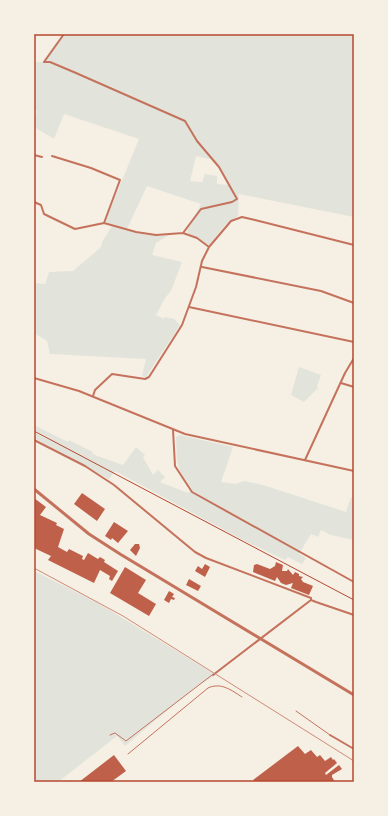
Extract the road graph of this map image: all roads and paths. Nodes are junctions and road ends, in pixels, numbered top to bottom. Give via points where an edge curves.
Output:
1 (64, 34) edge
2 (34, 155) edge
3 (52, 156) dead end
4 (42, 157) dead end
5 (34, 202) edge
6 (44, 214) junction
7 (41, 215) dead end
8 (104, 223) junction
9 (183, 233) junction
10 (354, 245) edge
11 (209, 247) junction
12 (202, 267) junction
13 (354, 303) edge
14 (189, 306) junction
15 (354, 342) edge
16 (354, 358) edge
17 (34, 378) edge
18 (341, 382) junction
19 (354, 387) edge
20 (92, 396) junction
21 (173, 430) junction
22 (34, 431) edge
23 (34, 440) edge
24 (305, 460) junction
25 (354, 471) edge
26 (34, 489) edge
27 (354, 582) edge
28 (310, 600) junction
29 (354, 600) edge
30 (354, 615) edge
31 (260, 638) junction
32 (213, 675) joint
33 (354, 695) edge
34 (242, 697) dead end
35 (296, 711) dead end
36 (110, 735) dead end
37 (330, 735) joint
38 (354, 749) edge
39 (128, 754) dead end

1 - 9 street via 44,62 50,62 185,120 197,141 219,167 237,199 201,209
2 - 4 street
3 - 8 street via 120,180
5 - 6 street via 41,205
6 - 7 street
6 - 8 street via 75,229
8 - 9 street via 156,235
9 - 11 street via 197,238
10 - 11 street via 242,217 226,225
11 - 12 street
12 - 13 street via 321,291
12 - 14 street
14 - 15 street
14 - 20 street via 182,325 149,377 145,379 112,374
16 - 18 street
17 - 20 street
18 - 19 street
18 - 24 street
20 - 21 street
21 - 24 street
21 - 27 street via 175,466 199,498
22 - 29 path
23 - 28 street via 104,478 195,552 296,591 311,598
24 - 25 street
26 - 31 street via 109,547
28 - 30 street
28 - 31 street
31 - 32 street
31 - 33 street
32 - 36 lane via 126,741 116,733
34 - 39 lane via 226,687 214,685
35 - 37 lane
37 - 38 street

